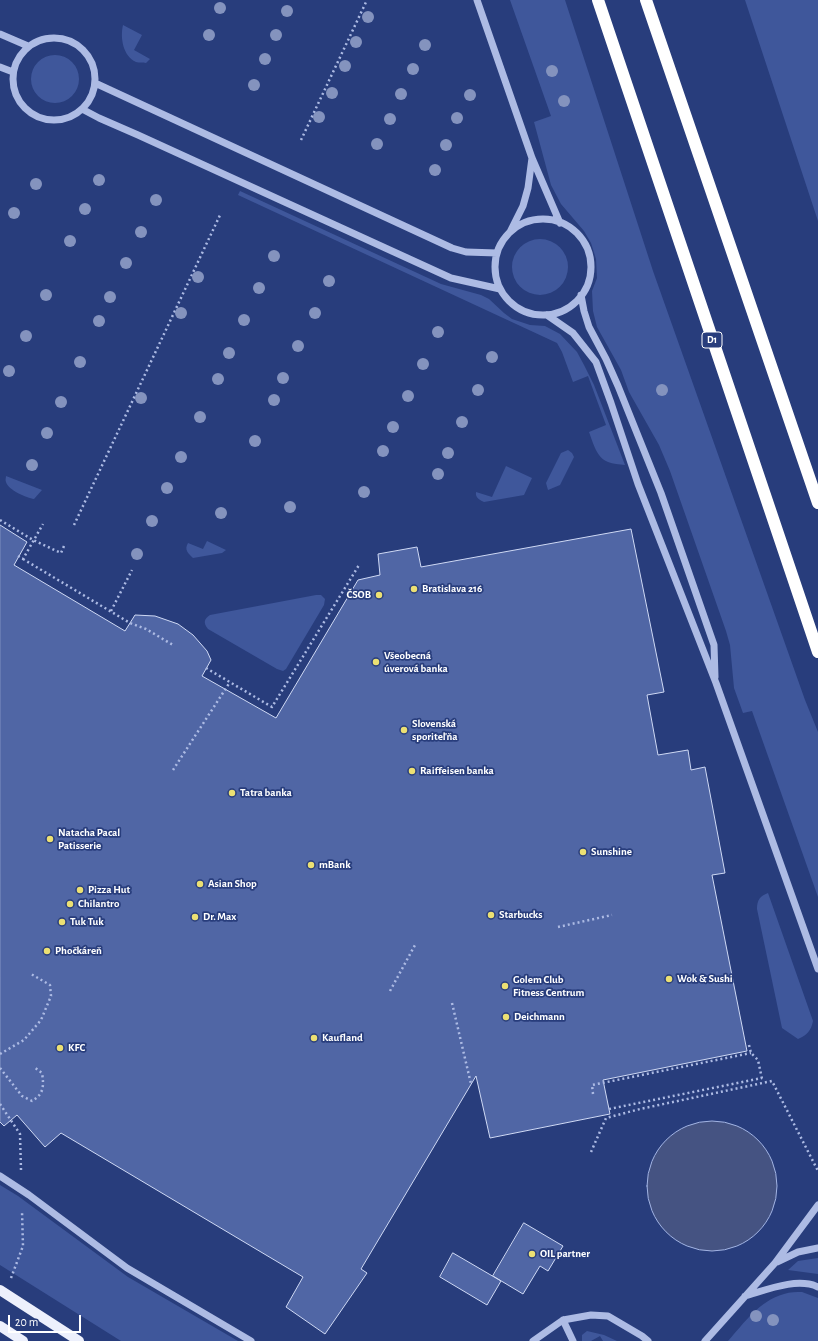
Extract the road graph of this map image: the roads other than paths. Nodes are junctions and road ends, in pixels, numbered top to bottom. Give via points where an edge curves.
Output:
1 (477, 0) edge
2 (598, 0) edge
3 (646, 0) edge
4 (0, 34) edge
5 (28, 46) junction
6 (0, 67) edge
7 (13, 72) junction
8 (95, 83) junction
9 (82, 109) junction
10 (532, 158) junction
11 (560, 223) junction
12 (510, 232) junction
13 (497, 253) junction
14 (500, 289) junction
15 (581, 295) junction
16 (547, 315) junction
17 (818, 503) edge
18 (818, 652) edge
19 (716, 683) junction
20 (818, 968) edge
21 (0, 1176) edge
22 (818, 1205) edge
23 (818, 1248) edge
24 (775, 1263) junction
25 (818, 1287) edge
26 (0, 1290) edge
27 (745, 1296) junction
28 (563, 1320) junction
29 (0, 1326) edge
30 (23, 1341) edge
31 (80, 1341) edge
32 (251, 1341) edge
33 (533, 1341) edge
34 (573, 1341) edge
35 (648, 1341) edge
36 (705, 1341) edge

1 - 10 lane
2 - 18 highway, D1
3 - 17 highway
4 - 5 lane
5 - 7 lane via 20,55
5 - 8 lane via 51,37 73,42 86,52 90,59
6 - 7 lane
7 - 9 lane via 15,92 21,104 31,113 53,120 68,117
8 - 9 lane via 92,94
8 - 13 lane via 452,248 466,252
9 - 14 lane via 451,278
10 - 11 lane
10 - 12 lane via 528,188
11 - 12 lane via 539,219
11 - 15 lane via 576,233 590,257 590,273 586,289
12 - 13 lane
13 - 14 lane via 494,268
14 - 16 lane via 512,304 520,309 528,313
15 - 16 lane via 566,309
15 - 19 lane via 589,327 615,379 661,493 714,645
16 - 19 lane via 573,333 596,362 638,484
19 - 20 lane
21 - 32 lane via 127,1268
22 - 24 lane
23 - 24 lane via 798,1252
24 - 27 lane
25 - 27 lane via 811,1283 785,1284
26 - 31 main road
27 - 36 lane
28 - 33 lane
28 - 34 lane
28 - 35 lane via 591,1315 608,1316
29 - 30 main road

